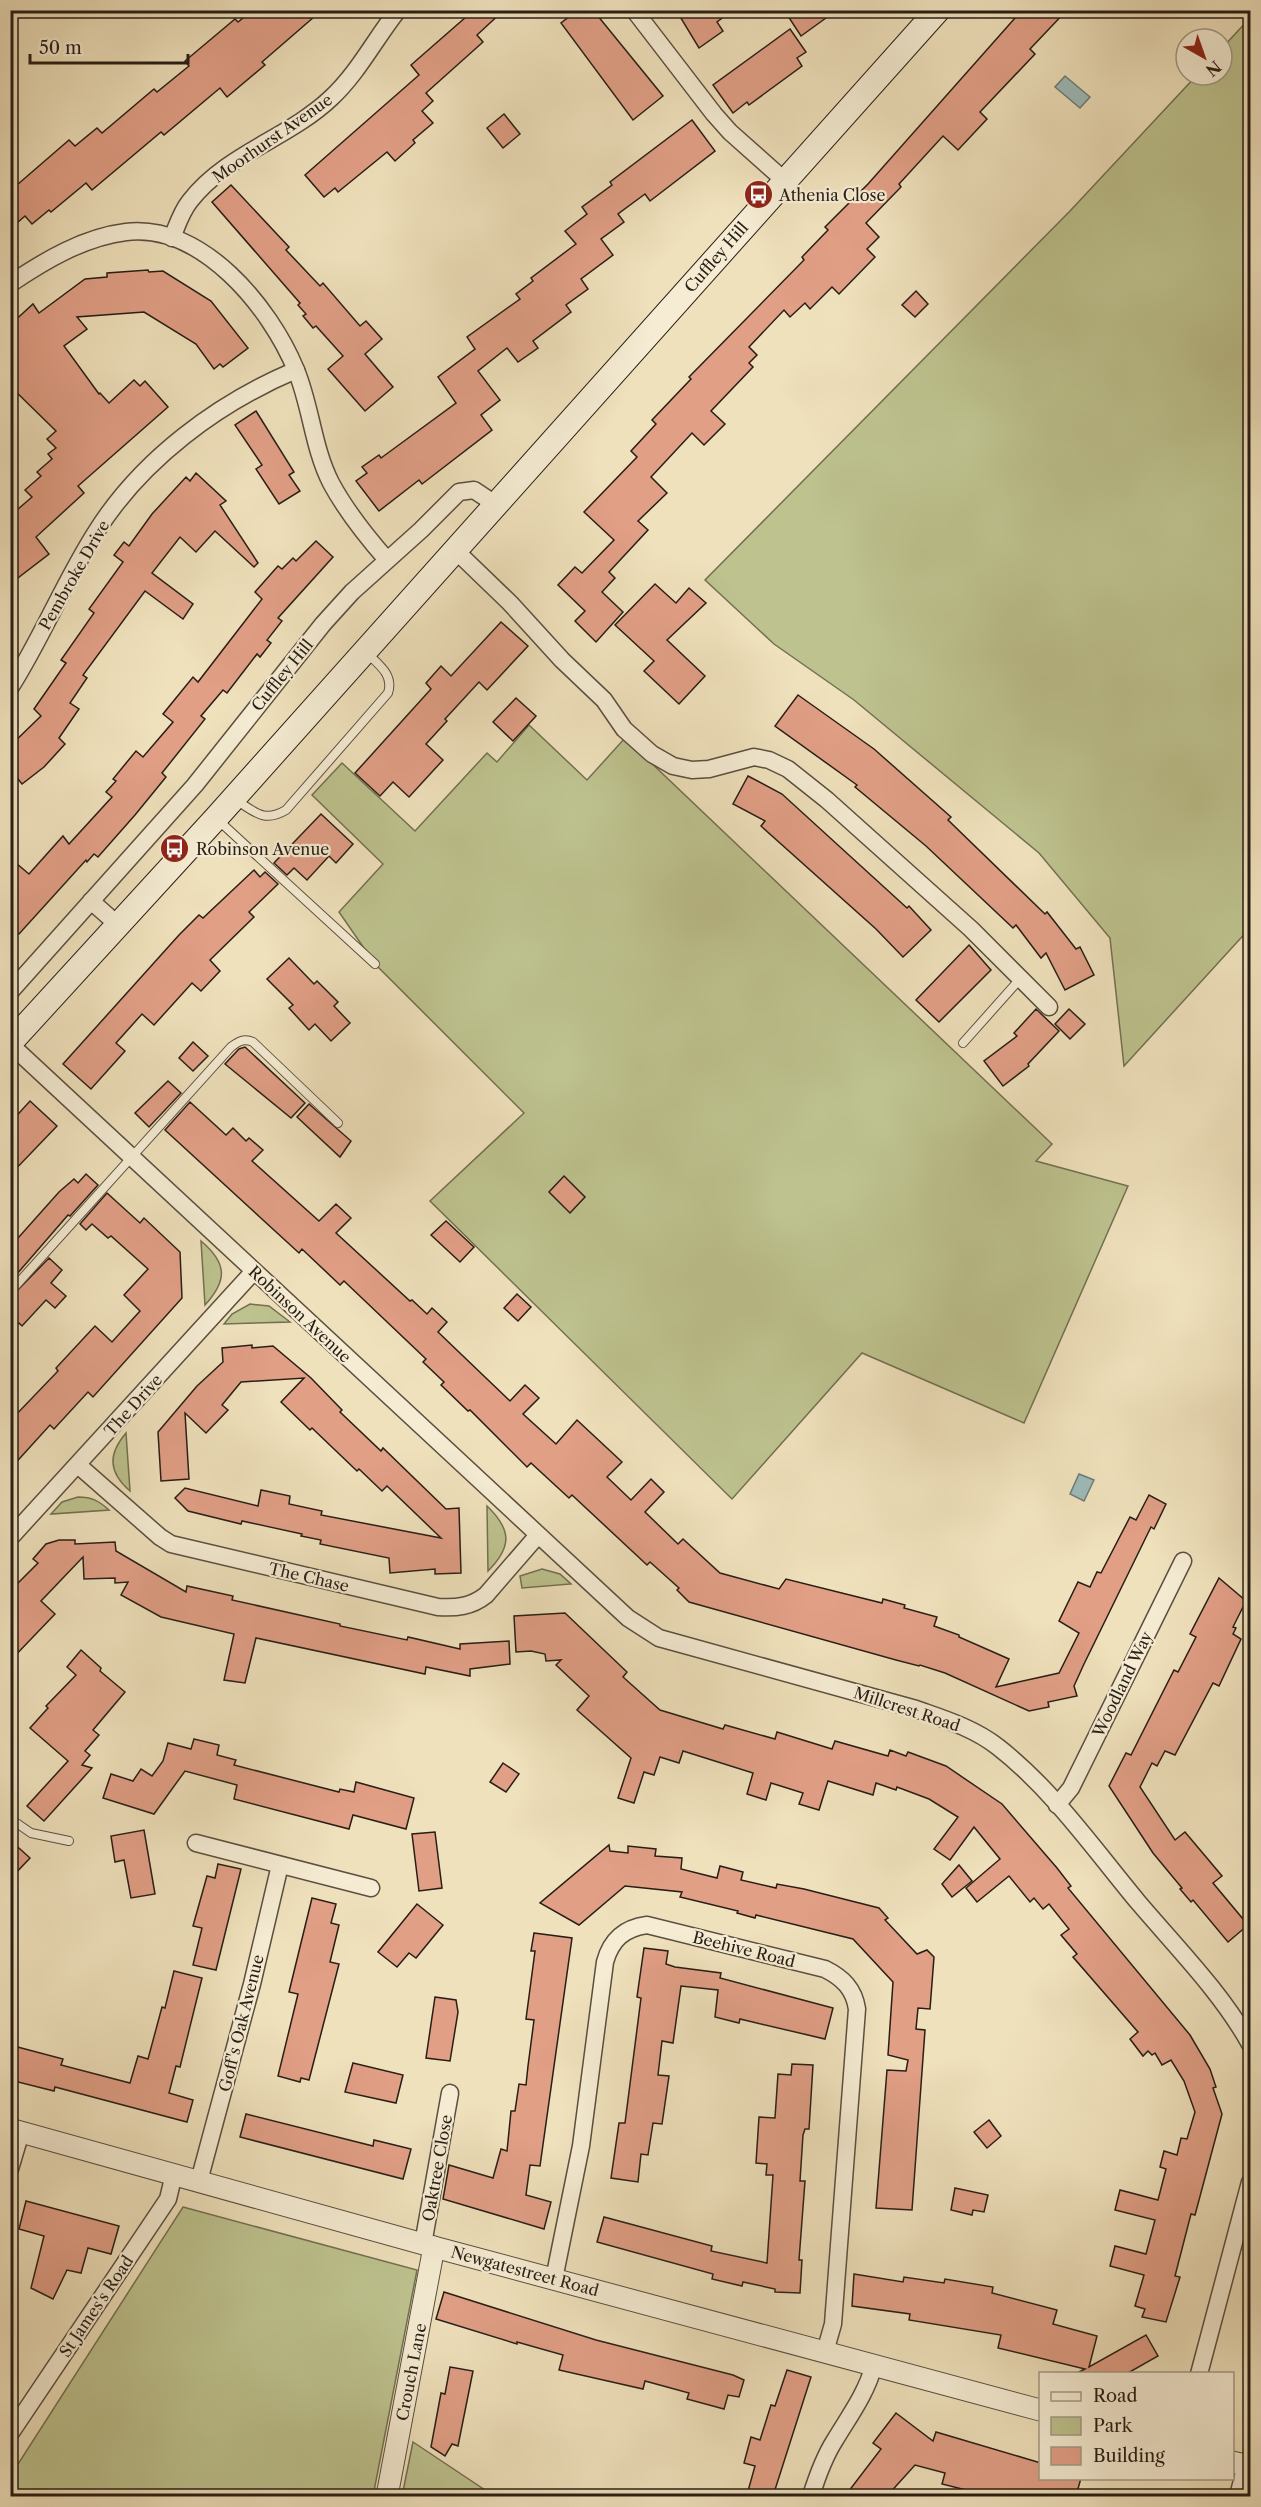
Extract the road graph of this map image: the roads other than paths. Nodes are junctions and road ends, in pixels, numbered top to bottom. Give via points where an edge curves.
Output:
1 (398, 10) edge
2 (634, 10) edge
3 (938, 10) edge
4 (784, 180) junction
5 (171, 238) junction
6 (10, 284) edge
7 (296, 370) junction
8 (495, 504) junction
9 (454, 549) junction
10 (387, 560) junction
11 (364, 650) junction
12 (10, 688) edge
13 (233, 798) junction
14 (216, 818) junction
15 (91, 901) junction
16 (117, 924) junction
17 (375, 964) dead end
18 (1020, 979) junction
19 (10, 992) edge
20 (1049, 1007) dead end
21 (963, 1042) dead end
22 (10, 1044) edge
23 (338, 1123) dead end
24 (131, 1157) junction
25 (254, 1271) junction
26 (10, 1292) edge
27 (78, 1465) junction
28 (538, 1535) junction
29 (10, 1538) edge
30 (1183, 1561) dead end
31 (1057, 1805) junction
32 (10, 1822) edge
33 (69, 1840) dead end
34 (196, 1843) dead end
35 (280, 1865) junction
36 (371, 1888) dead end
37 (1251, 2044) edge
38 (450, 2093) dead end
39 (16, 2131) edge
40 (10, 2169) edge
41 (174, 2175) junction
42 (199, 2181) junction
43 (1251, 2182) edge
44 (429, 2245) junction
45 (554, 2279) junction
46 (825, 2352) junction
47 (874, 2366) junction
48 (1199, 2372) edge
49 (1039, 2409) edge
50 (10, 2434) edge
51 (1243, 2464) edge
52 (387, 2496) edge
53 (812, 2496) edge
54 (1239, 2496) edge

1 - 5 street, Moorhurst Avenue via 346,83 310,116 251,151 201,190 183,212
2 - 4 street via 714,114
3 - 4 main road, Cuffley Hill
4 - 8 main road, Cuffley Hill
5 - 6 street via 149,232 106,236 53,258
5 - 7 street via 218,263 253,299 279,333
7 - 10 street via 330,481 347,510
7 - 12 street, Pembroke Drive via 219,410 152,465 124,495 97,530
8 - 9 main road, Cuffley Hill
8 - 10 street, Cuffley Hill via 474,490 459,492
9 - 11 main road, Cuffley Hill
9 - 18 street via 652,754 673,766 692,770 754,757 788,769 853,822
10 - 15 street, Cuffley Hill via 323,624 195,785
11 - 13 main road, Cuffley Hill
11 - 13 lane via 389,677 388,693 286,810 274,817 262,816
13 - 14 main road, Cuffley Hill
14 - 16 main road, Cuffley Hill
14 - 17 lane
15 - 16 street
15 - 19 street, Cuffley Hill
16 - 22 main road, Cuffley Hill
18 - 20 street
18 - 21 lane
22 - 24 street, Robinson Avenue
23 - 24 lane via 246,1039 231,1047
24 - 25 street, Robinson Avenue
24 - 26 lane
25 - 27 street, The Drive
25 - 28 street, Robinson Avenue
27 - 28 street, The Chase via 171,1544 438,1607 455,1608 477,1602
27 - 29 street, The Drive
28 - 31 street, Millcrest Road via 648,1633 953,1722 998,1746
30 - 31 street, Woodland Way via 1071,1788
31 - 37 street, Millcrest Road via 1222,2000
32 - 33 lane via 31,1833
34 - 35 street
35 - 36 street
35 - 42 street, Goff's Oak Avenue
38 - 44 street, Oaktree Close
39 - 40 street
39 - 41 street, Newgatestreet Road
41 - 42 street, Newgatestreet Road
41 - 50 street, St James's Road via 168,2199
42 - 44 street, Newgatestreet Road
43 - 48 street
44 - 45 street, Newgatestreet Road
44 - 52 street, Crouch Lane
45 - 46 street, Newgatestreet Road
45 - 46 street, Beehive Road via 581,2146 605,1962 611,1945 627,1930 647,1925 825,1969 844,1981 857,2009 833,2324
46 - 47 street, Newgatestreet Road
47 - 49 street, Newgatestreet Road
47 - 53 street via 862,2399 833,2442
51 - 54 street

